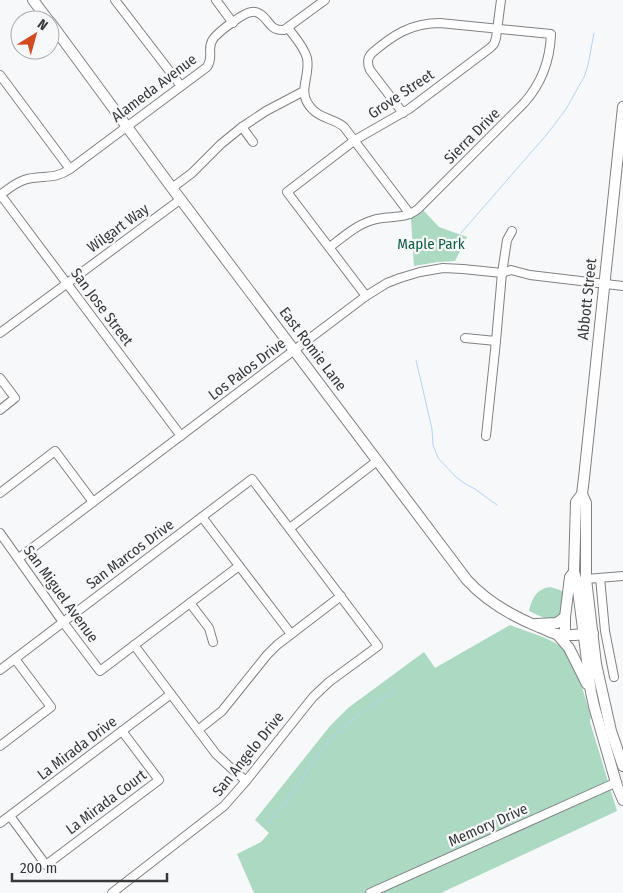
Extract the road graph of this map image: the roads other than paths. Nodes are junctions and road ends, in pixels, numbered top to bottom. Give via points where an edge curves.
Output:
1 (33, 0) edge
2 (115, 0) edge
3 (216, 0) edge
4 (501, 0) edge
5 (323, 1) edge
6 (41, 10) edge
7 (233, 22) junction
8 (288, 28) junction
9 (498, 29) junction
10 (60, 36) edge
11 (0, 75) edge
12 (181, 86) junction
13 (304, 91) junction
14 (623, 107) edge
15 (403, 113) junction
16 (127, 126) junction
17 (242, 127) junction
18 (355, 140) junction
19 (253, 142) dead end
20 (70, 169) junction
21 (172, 188) junction
22 (0, 195) edge
23 (181, 199) junction
24 (410, 214) junction
25 (512, 231) dead end
26 (330, 248) junction
27 (502, 273) junction
28 (67, 283) junction
29 (604, 285) junction
30 (623, 286) edge
31 (366, 296) junction
32 (0, 333) edge
33 (466, 338) dead end
34 (496, 340) junction
35 (295, 350) junction
36 (0, 378) edge
37 (0, 410) edge
38 (181, 436) junction
39 (486, 436) dead end
40 (377, 461) junction
41 (0, 492) edge
42 (582, 494) junction
43 (93, 502) junction
44 (202, 517) junction
45 (290, 528) junction
46 (0, 532) edge
47 (19, 558) junction
48 (239, 566) junction
49 (574, 572) junction
50 (623, 576) edge
51 (600, 578) junction
52 (586, 579) junction
53 (341, 596) junction
54 (190, 603) junction
55 (565, 617) junction
56 (63, 622) junction
57 (532, 624) junction
58 (290, 634) junction
59 (588, 634) junction
60 (561, 635) junction
61 (213, 642) dead end
62 (134, 645) junction
63 (15, 659) junction
64 (0, 670) edge
65 (614, 677) dead end
66 (591, 692) junction
67 (171, 694) junction
68 (198, 730) junction
69 (122, 731) junction
70 (0, 746) edge
71 (623, 766) edge
72 (246, 780) junction
73 (617, 782) junction
74 (623, 800) edge
75 (10, 816) junction
76 (0, 823) edge
77 (112, 893) edge
78 (370, 893) edge

1 - 6 main road, East Romie Lane
2 - 12 street
3 - 7 street
4 - 9 street, Grove Street
5 - 8 street
7 - 8 street, Alameda Avenue via 254,11 274,28
7 - 12 street, Alameda Avenue via 212,40 208,65
8 - 13 street via 306,57 308,69
9 - 15 street, Grove Street via 490,48
9 - 15 street via 423,24 404,30 372,52 368,59 370,70
9 - 24 street, Sierra Drive via 550,34 546,67 539,82 524,103
10 - 16 main road, East Romie Lane
11 - 20 street
12 - 16 street, Alameda Avenue
13 - 17 street
13 - 18 street via 313,110 341,124
14 - 29 main road, Abbott Street
15 - 18 street, Grove Street
16 - 20 street, Alameda Avenue
16 - 21 main road, East Romie Lane
17 - 19 street
17 - 21 street
18 - 24 street
18 - 26 street, Grove Street via 287,192
20 - 22 street, Alameda Avenue via 55,177 23,180
21 - 23 main road, East Romie Lane
22 - 28 street, San Jose Street
23 - 28 street, Wilgart Way
23 - 35 main road, East Romie Lane
24 - 26 street via 367,222
25 - 27 street via 507,240
26 - 31 street
27 - 29 street, Los Palos Drive via 511,270
27 - 31 street, Los Palos Drive via 452,268 426,270 393,280
27 - 34 street
28 - 32 street, Wilgart Way
28 - 38 street, San Jose Street
29 - 30 street, Los Palos Drive
29 - 42 main road, Abbott Street
31 - 35 street, Los Palos Drive
33 - 34 street
34 - 39 street
35 - 38 street, Los Palos Drive
35 - 40 main road, East Romie Lane
36 - 37 street via 15,398
38 - 43 street, Los Palos Drive
40 - 45 street
40 - 57 main road, East Romie Lane via 473,586 496,606
41 - 43 street via 55,451
42 - 49 main road, Abbott Street via 576,502
42 - 52 main road, Abbott Street via 586,503
43 - 47 street, Los Palos Drive
44 - 45 street, San Marcos Drive via 252,479
44 - 48 street
44 - 56 street, San Marcos Drive
45 - 53 street
46 - 47 street, San Miguel Avenue
47 - 56 street, San Miguel Avenue
48 - 54 street
48 - 58 street
49 - 55 main road via 570,577
49 - 59 main road, Abbott Street
50 - 51 street
51 - 52 street
51 - 65 street
52 - 59 main road, Abbott Street
53 - 58 street
53 - 72 street, San Angelo Drive via 378,646 313,697
54 - 61 street via 209,628
54 - 62 street
55 - 57 main road via 557,623
55 - 60 main road
56 - 62 street, San Miguel Avenue via 100,671
56 - 63 street, San Marcos Drive
57 - 60 main road, East Romie Lane
58 - 68 street via 273,649 222,711
59 - 60 main road, East Romie Lane
59 - 66 main road, Abbott Street
59 - 71 main road, Abbott Street via 611,731
60 - 66 main road
62 - 67 street
63 - 64 street, San Marcos Drive
63 - 70 street via 51,707
66 - 73 main road, Abbott Street
67 - 68 street
67 - 69 street, La Mirada Drive
68 - 72 street via 224,762
69 - 75 street, La Mirada Drive
69 - 75 street, La Mirada Court via 159,780 46,865
72 - 77 street, San Angelo Drive via 214,814
73 - 74 main road, Abbott Street
73 - 78 street, Memory Drive
75 - 76 street, La Mirada Drive

